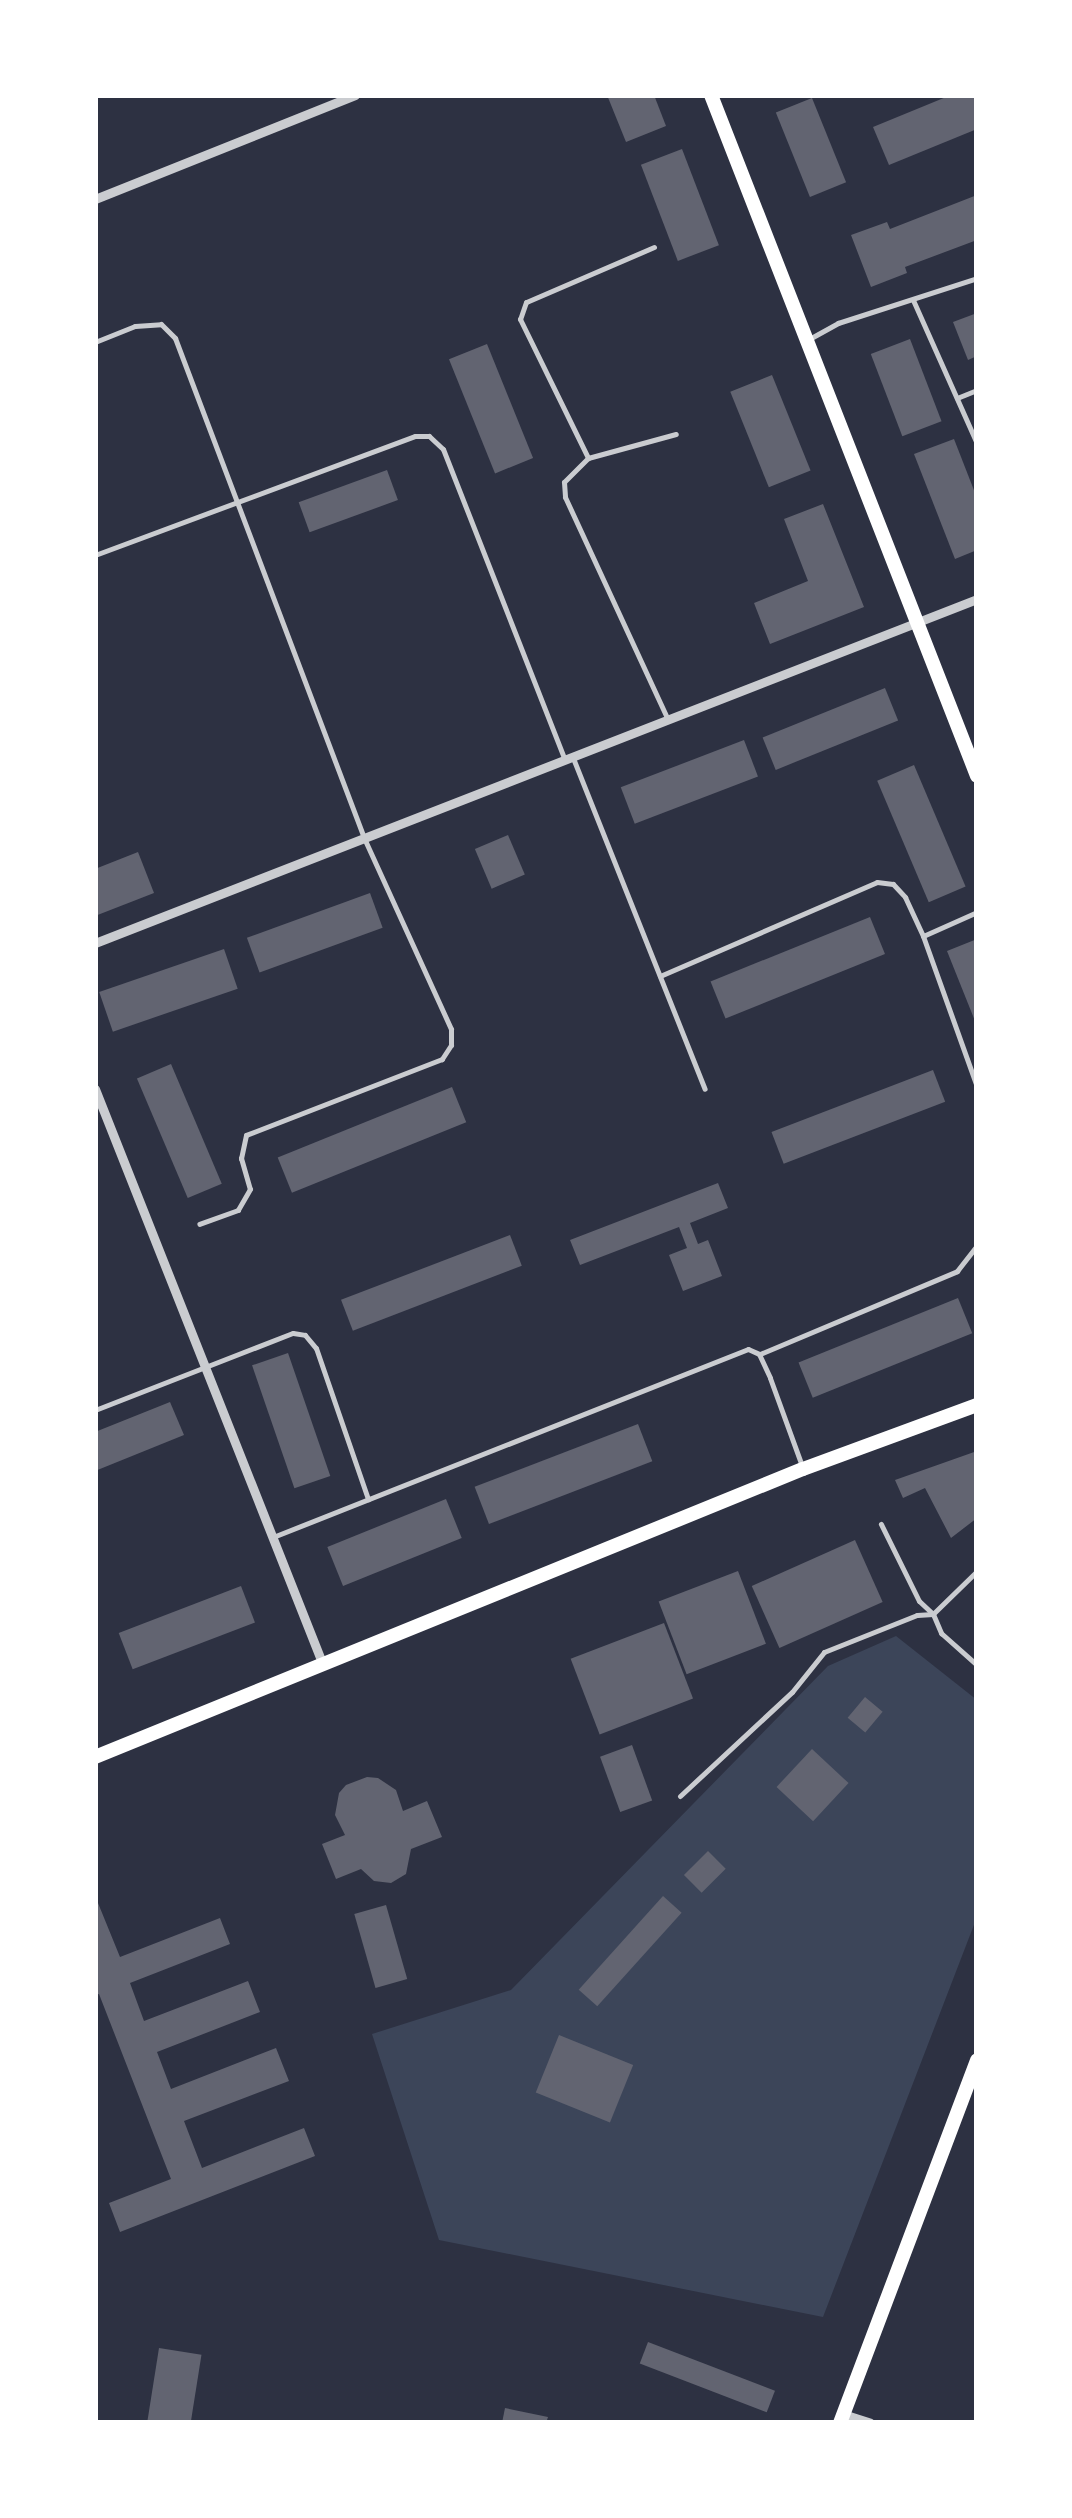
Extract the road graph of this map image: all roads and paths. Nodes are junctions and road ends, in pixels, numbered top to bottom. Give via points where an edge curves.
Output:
1 (355, 95) edge
2 (711, 95) edge
3 (95, 199) edge
4 (654, 248) dead end
5 (977, 278) edge
6 (913, 299) junction
7 (808, 340) junction
8 (95, 342) edge
9 (977, 390) edge
10 (957, 398) junction
11 (676, 434) dead end
12 (977, 444) edge
13 (588, 458) junction
14 (236, 500) junction
15 (95, 555) edge
16 (977, 599) edge
17 (919, 622) junction
18 (668, 720) junction
19 (569, 759) junction
20 (977, 776) edge
21 (364, 838) junction
22 (977, 912) edge
23 (923, 936) junction
24 (95, 944) edge
25 (660, 976) junction
26 (977, 1087) edge
27 (95, 1089) edge
28 (705, 1089) dead end
29 (200, 1224) dead end
30 (977, 1245) edge
31 (759, 1354) junction
32 (206, 1370) junction
33 (977, 1405) edge
34 (95, 1410) edge
35 (803, 1469) junction
36 (368, 1499) junction
37 (880, 1524) dead end
38 (272, 1537) junction
39 (977, 1572) edge
40 (933, 1614) junction
41 (323, 1665) junction
42 (977, 1665) edge
43 (95, 1757) edge
44 (680, 1796) dead end
45 (977, 2060) edge
46 (842, 2418) edge
47 (870, 2423) edge

1 - 3 street
2 - 7 main road
4 - 13 lane via 526,302 520,319
5 - 6 lane
6 - 7 lane
6 - 10 lane
7 - 17 main road
8 - 14 lane via 161,324 175,338
9 - 10 lane
10 - 12 lane
11 - 13 lane
13 - 18 lane via 564,482 564,497
14 - 15 lane
14 - 19 lane via 429,436 442,449
14 - 21 lane
16 - 17 street
17 - 18 street
17 - 20 main road
18 - 19 street
19 - 21 street
19 - 25 lane
21 - 24 street
21 - 29 lane via 451,1029 451,1045 442,1059 246,1135 242,1158 250,1189 238,1210
22 - 23 lane
23 - 25 lane via 905,897 893,884 877,882
23 - 26 lane
25 - 28 lane
27 - 32 street
30 - 31 lane via 956,1272
31 - 35 lane
31 - 36 lane via 742,1350
32 - 34 lane
32 - 36 lane via 294,1332 305,1336 316,1348
32 - 38 street
33 - 35 main road
35 - 41 main road
36 - 38 lane
37 - 40 lane via 919,1601
38 - 41 street
39 - 40 lane
40 - 42 lane via 941,1633
40 - 44 lane via 824,1652 792,1692
41 - 43 main road
45 - 46 main road
46 - 47 street

